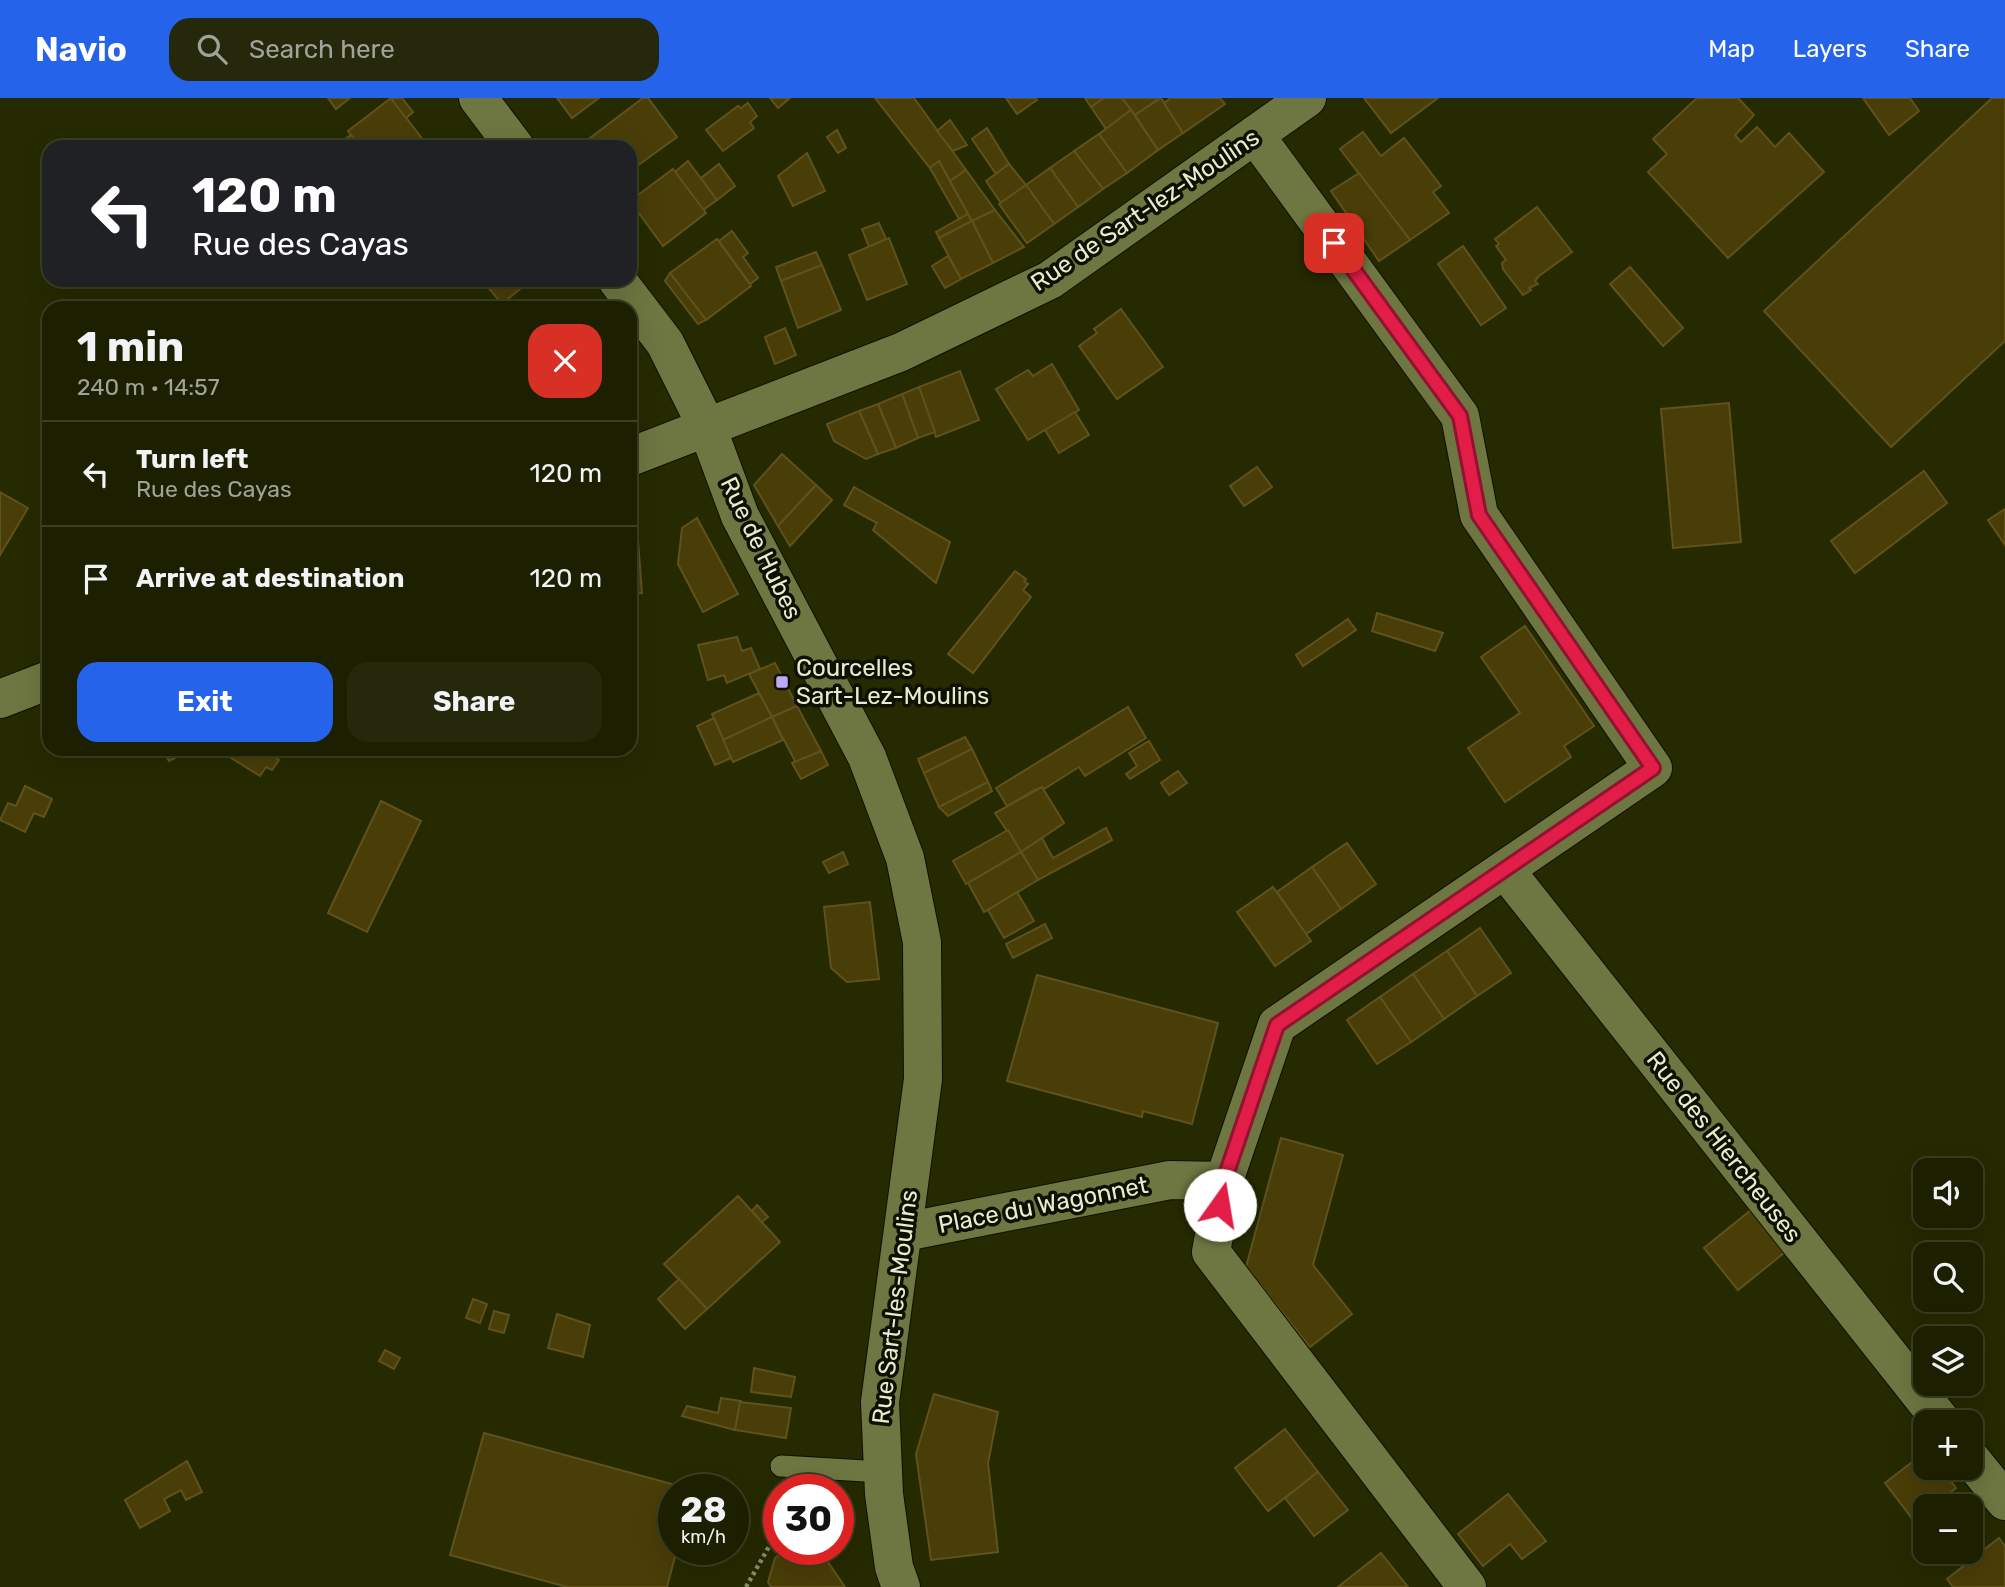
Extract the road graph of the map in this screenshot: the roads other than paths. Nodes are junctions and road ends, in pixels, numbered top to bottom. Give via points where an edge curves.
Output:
1 (478, 98) edge
2 (1307, 98) edge
3 (1255, 135) junction
4 (510, 140) edge
5 (622, 287) edge
6 (633, 301) edge
7 (637, 306) edge
8 (707, 427) junction
9 (637, 454) edge
10 (42, 683) edge
11 (0, 699) edge
12 (1506, 871) junction
13 (925, 1025) joint
14 (1224, 1181) junction
15 (904, 1233) junction
16 (1933, 1410) edge
17 (780, 1466) dead end
18 (882, 1472) junction
19 (1983, 1474) edge
20 (2005, 1501) edge
21 (901, 1587) edge
22 (1466, 1587) edge

1 - 4 street
2 - 3 street, Rue de Sart-lez-Moulins
3 - 8 street, Rue de Sart-lez-Moulins via 1049,280 901,352
3 - 12 street via 1460,416 1479,515 1653,768
5 - 6 street, Rue de Hubes
7 - 8 street, Rue de Hubes via 665,343
8 - 9 street, Rue de Sart-lez-Moulins
8 - 13 street, Rue de Hubes via 740,516 867,757 905,858 922,942
10 - 11 street
12 - 14 street via 1277,1025
12 - 16 street, Rue des Hiercheuses
13 - 15 street, Rue Sart-les-Moulins
14 - 15 street, Place du Wagonnet via 1170,1180
14 - 22 street via 1211,1252
15 - 18 street, Rue Sart-les-Moulins via 880,1402
17 - 18 lane
18 - 21 street, Rue Sart-les-Moulins via 894,1567
19 - 20 street

